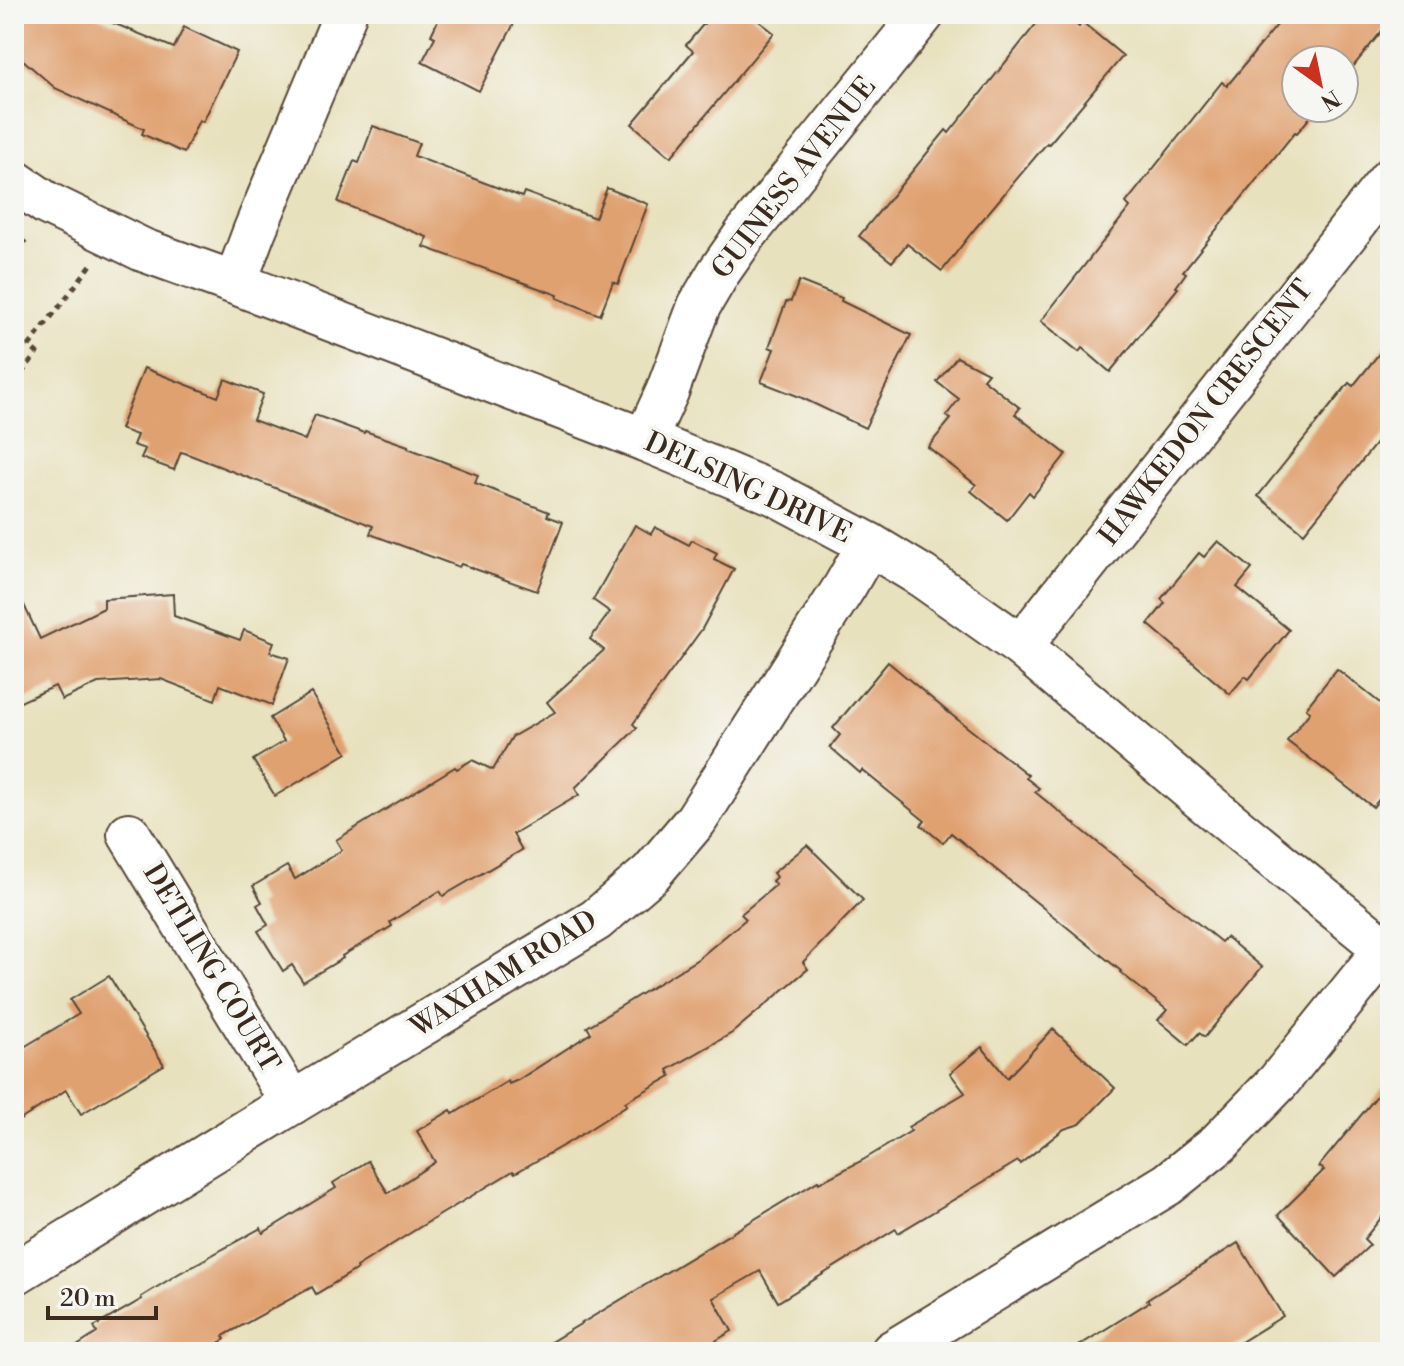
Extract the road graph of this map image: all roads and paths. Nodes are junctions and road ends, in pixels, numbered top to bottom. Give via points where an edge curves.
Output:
1 (345, 14) edge
2 (923, 14) edge
3 (1390, 179) edge
4 (14, 181) edge
5 (113, 235) junction
6 (235, 283) junction
7 (14, 383) edge
8 (645, 440) junction
9 (869, 544) junction
10 (1021, 646) junction
11 (129, 834) dead end
12 (1388, 948) edge
13 (292, 1103) junction
14 (14, 1274) edge
15 (892, 1352) edge

1 - 6 street
2 - 8 street, GUINESS AVENUE via 719,272 699,306
3 - 10 street, HAWKEDON CRESCENT
4 - 5 street, DELSING DRIVE
5 - 6 street, DELSING DRIVE
5 - 7 path via 29,346 37,353
6 - 8 street, DELSING DRIVE
8 - 9 street, DELSING DRIVE via 775,494
9 - 10 street, DELSING DRIVE
9 - 13 street, WAXHAM ROAD via 696,820 651,873 596,920
10 - 12 street, DELSING DRIVE
11 - 13 street, DETLING COURT
12 - 15 street via 1278,1082 1219,1143 1168,1184
13 - 14 street, WAXHAM ROAD

